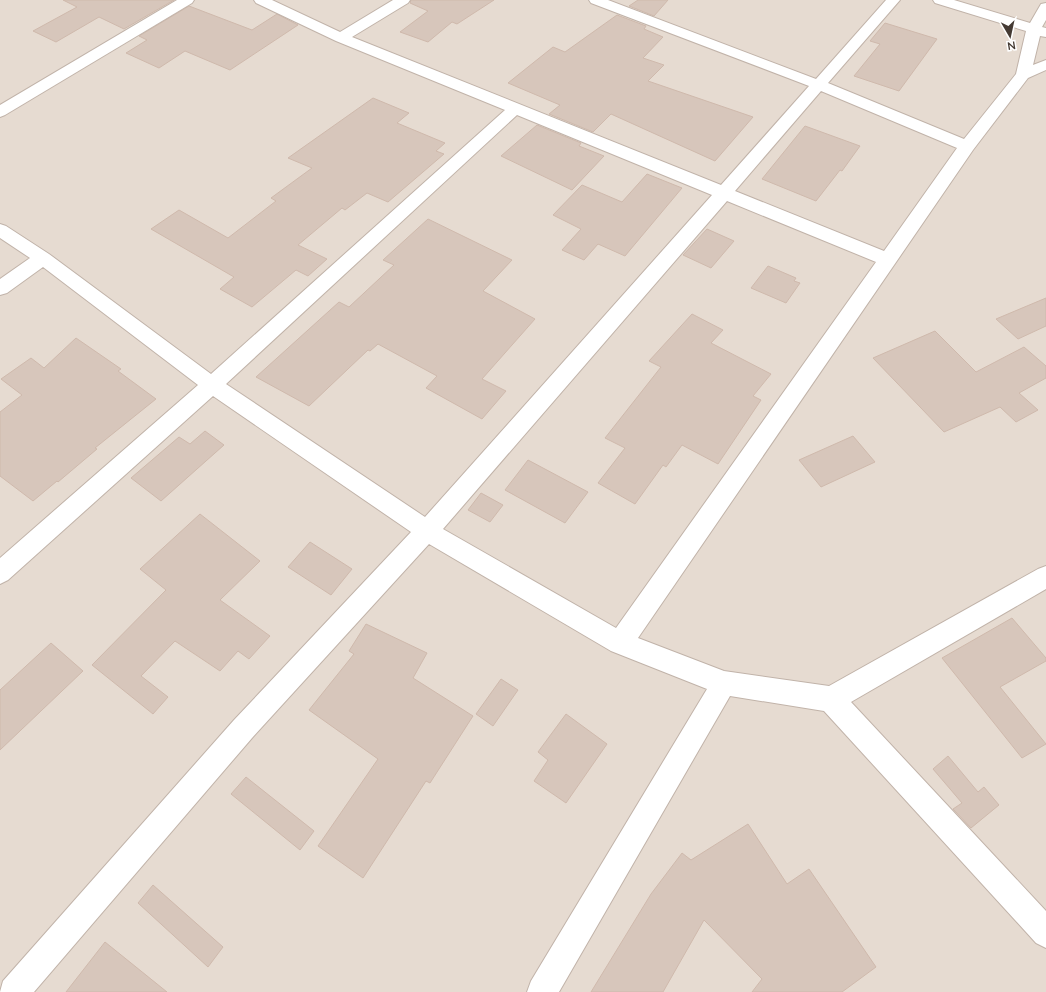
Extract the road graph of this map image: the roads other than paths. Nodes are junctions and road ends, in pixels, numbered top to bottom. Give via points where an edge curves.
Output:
1 (187, 0) edge
2 (261, 0) edge
3 (403, 0) edge
4 (596, 0) edge
5 (893, 0) edge
6 (940, 0) edge
7 (1046, 7) edge
8 (1040, 31) edge
9 (341, 38) junction
10 (1046, 64) edge
11 (1023, 75) junction
12 (819, 85) junction
13 (515, 109) junction
14 (0, 112) edge
15 (967, 146) junction
16 (724, 193) junction
17 (0, 230) edge
18 (43, 258) junction
19 (887, 259) junction
20 (0, 288) edge
21 (212, 385) junction
22 (427, 531) junction
23 (0, 573) edge
24 (1046, 577) edge
25 (620, 643) junction
26 (724, 683) junction
27 (831, 700) junction
28 (1046, 933) edge
29 (14, 992) edge
30 (542, 992) edge

1 - 14 street
2 - 9 street
3 - 9 street
4 - 12 street
5 - 12 street
6 - 8 street
7 - 8 street
8 - 11 street
9 - 13 street
10 - 11 street
11 - 15 street
12 - 15 street
12 - 16 street
13 - 16 street
13 - 21 street
15 - 19 street
16 - 19 street
16 - 22 street
17 - 18 street
18 - 20 street
18 - 21 street
19 - 25 street
21 - 22 street
21 - 23 street
22 - 25 street
22 - 29 street via 244,729
24 - 27 street
25 - 26 street
26 - 27 street
26 - 30 street
27 - 28 street

